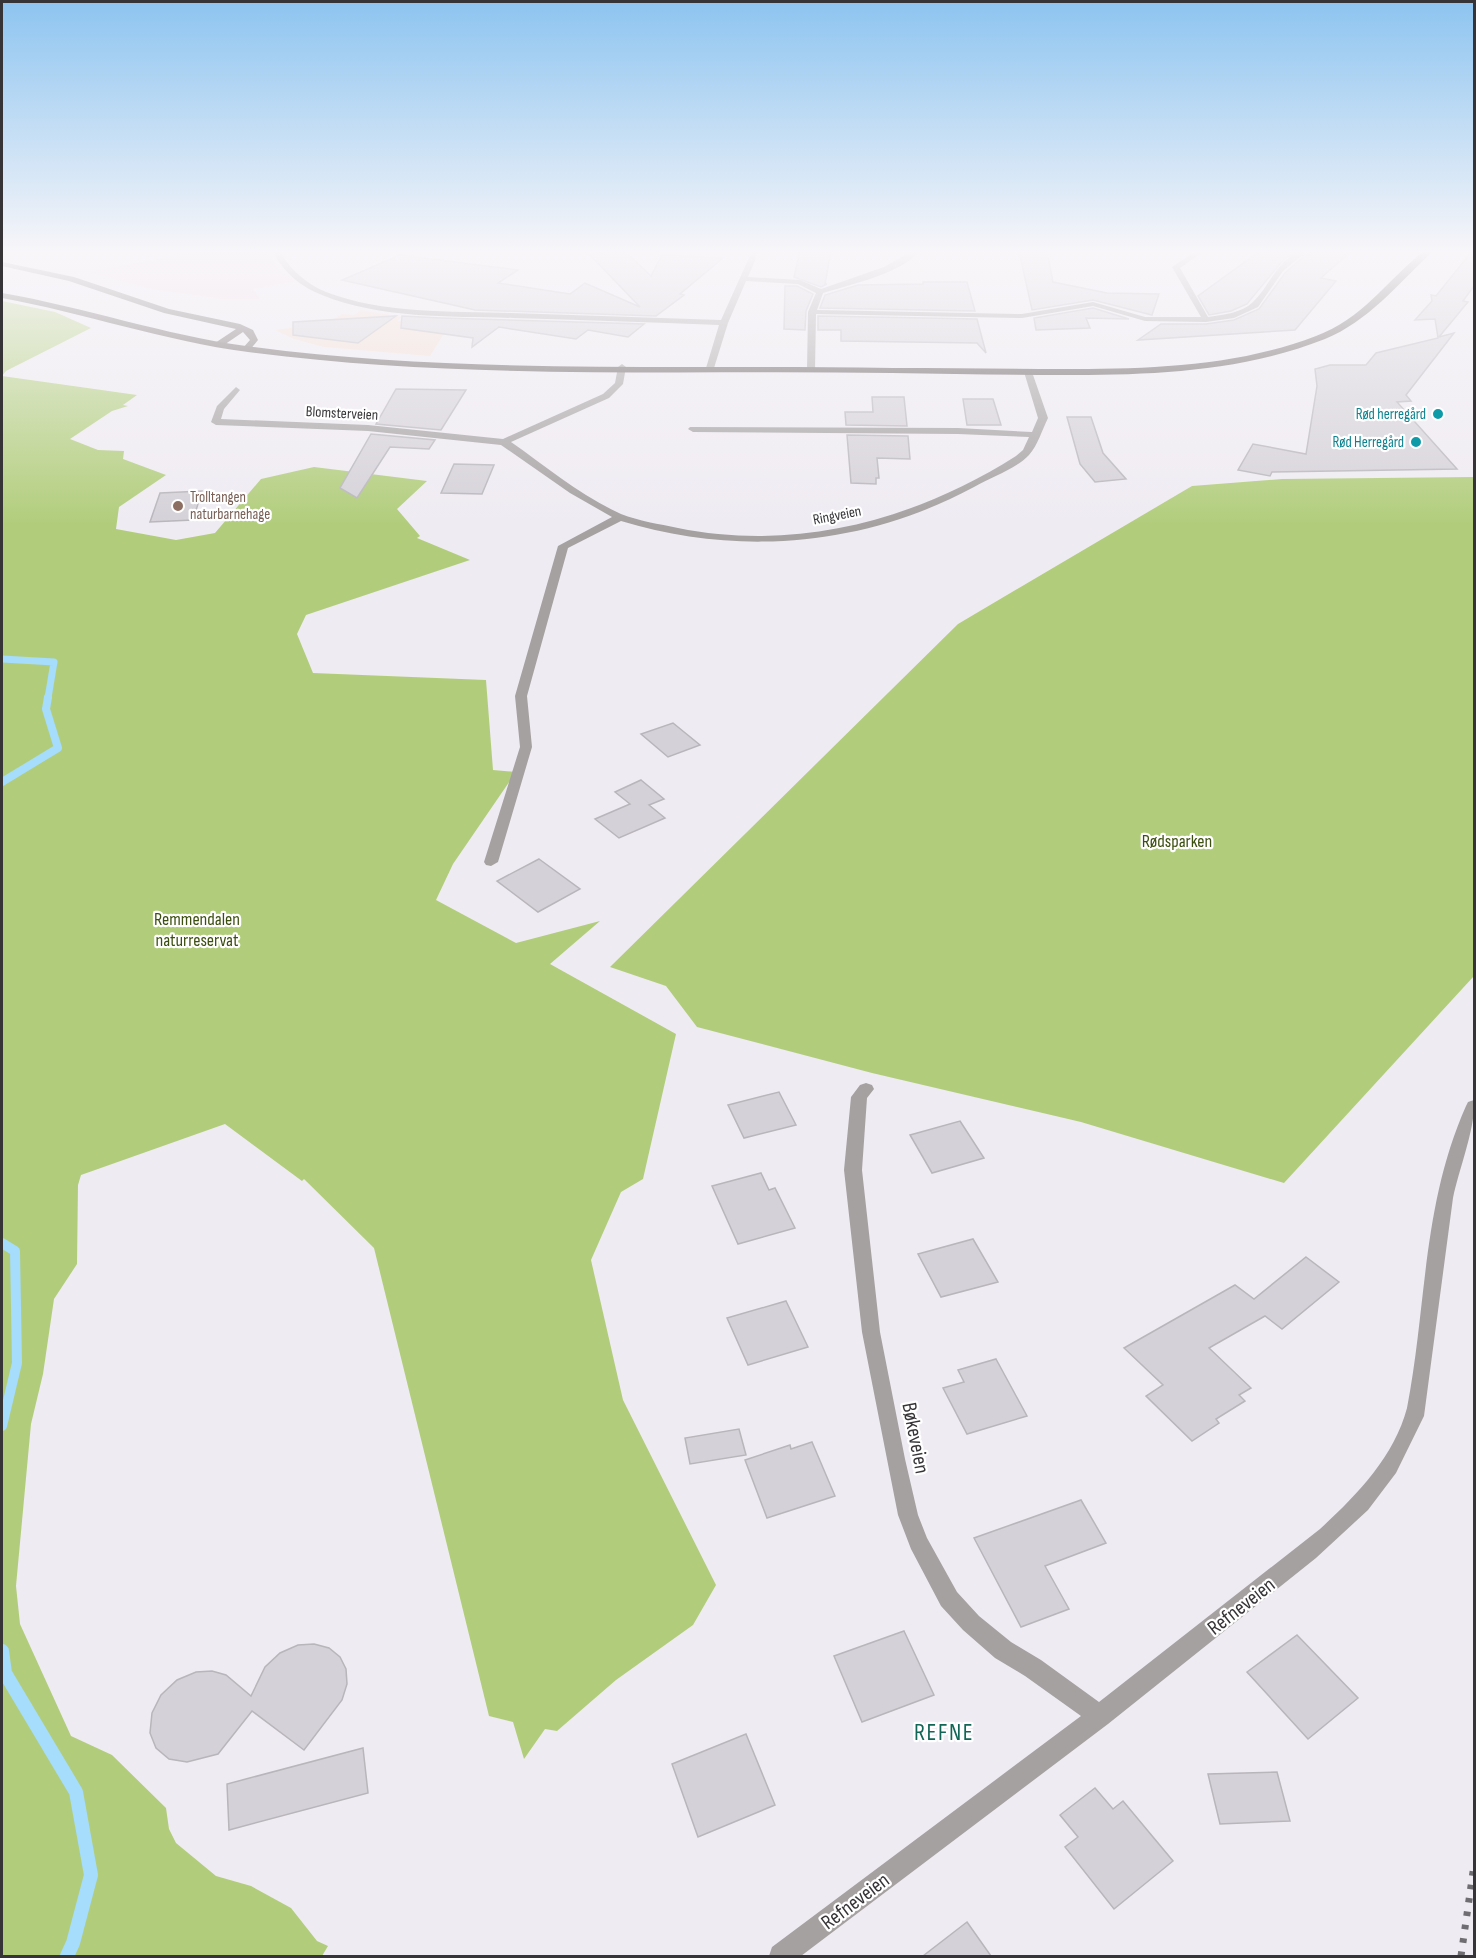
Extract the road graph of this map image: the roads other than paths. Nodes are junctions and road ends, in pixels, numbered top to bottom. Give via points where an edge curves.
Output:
1 (205, 342) edge
2 (223, 342) edge
3 (252, 342) edge
4 (718, 342) edge
5 (811, 342) edge
6 (1305, 342) edge
7 (218, 345) junction
8 (246, 349) junction
9 (622, 367) junction
10 (710, 369) junction
11 (811, 369) junction
12 (1028, 372) junction
13 (236, 390) dead end
14 (693, 429) dead end
15 (1035, 435) junction
16 (504, 442) junction
17 (620, 517) junction
18 (491, 862) dead end
19 (866, 1089) dead end
20 (1474, 1106) edge
21 (1100, 1716) junction
22 (781, 1956) edge

1 - 7 highway
2 - 7 main road
3 - 8 main road
4 - 10 street
5 - 11 street
6 - 12 highway via 1245,360 1176,369
7 - 8 highway
8 - 9 highway via 416,362
9 - 10 highway
9 - 16 street via 619,384 606,396
10 - 11 highway
11 - 12 highway
12 - 15 street, Ringveien via 1043,418
13 - 16 street, Blomsterveien via 220,408 216,422 368,428
14 - 15 street via 958,430
15 - 17 street, Ringveien via 1026,452 954,496 917,513 842,531 752,541 690,535
16 - 17 street, Ringveien via 565,486
17 - 18 street via 563,546 521,696 526,747
19 - 21 street, Bøkeveien via 859,1097 853,1170 871,1332 895,1459 918,1542 949,1599 971,1623 1003,1650
20 - 21 street, Refneveien via 1452,1162 1441,1216 1413,1421 1382,1479 1333,1532
21 - 22 street, Refneveien

